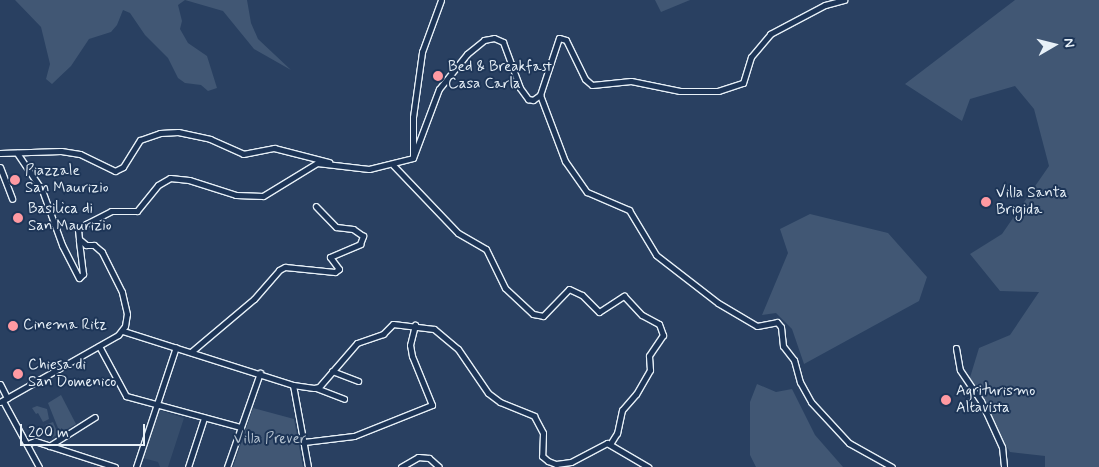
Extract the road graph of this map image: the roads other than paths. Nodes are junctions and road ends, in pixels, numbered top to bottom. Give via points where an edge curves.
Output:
1 (441, 0) edge
2 (844, 0) edge
3 (540, 95) junction
4 (17, 153) junction
5 (0, 154) edge
6 (414, 158) junction
7 (334, 164) junction
8 (393, 165) junction
9 (0, 167) edge
10 (12, 199) dead end
11 (316, 206) dead end
12 (79, 239) junction
13 (415, 326) junction
14 (122, 331) junction
15 (98, 346) junction
16 (176, 347) junction
17 (956, 348) dead end
18 (192, 352) junction
19 (332, 372) junction
20 (260, 373) junction
21 (358, 380) dead end
22 (0, 384) edge
23 (293, 385) junction
24 (316, 388) junction
25 (5, 399) edge
26 (344, 399) dead end
27 (157, 406) junction
28 (95, 417) dead end
29 (204, 418) junction
30 (240, 427) junction
31 (304, 442) junction
32 (27, 444) junction
33 (610, 444) junction
34 (50, 446) junction
35 (101, 465) edge
36 (40, 467) edge
37 (115, 467) edge
38 (136, 467) edge
39 (188, 467) edge
40 (227, 467) edge
41 (308, 467) edge
42 (401, 467) edge
43 (439, 467) edge
44 (648, 467) edge
45 (892, 467) edge
46 (1004, 467) edge

1 - 6 street via 422,52 412,124
2 - 3 street via 825,5 770,34 751,57 743,83 731,89 680,91 626,80 592,85 585,79 566,40 559,38
3 - 6 street via 533,100 523,94 502,42 494,38 484,40 467,54 439,89
3 - 45 street via 565,161 587,192 629,210 656,256 718,303 757,326 776,322 781,327 783,346 794,360 800,382 811,402 849,443
4 - 5 street
4 - 7 street via 61,151 80,154 115,171 122,167 140,140 160,133 178,132 210,139 242,154 274,148
4 - 12 street via 42,190 62,245 79,278 83,274
6 - 8 street
7 - 8 street via 362,169
7 - 12 street via 317,163 263,196 236,195 189,180 170,178 158,185 137,211 111,211 81,228
8 - 33 street via 458,233 486,248 502,283 533,314 543,316 569,289 582,295 599,312 624,296 642,315 658,324 663,334 648,356 650,370 622,410 617,433
9 - 10 street
11 - 18 street via 336,227 353,229 363,236 360,244 330,257 330,262 340,266 339,269 334,272 285,267 279,270 254,299
12 - 14 street via 86,245 99,247 119,285 127,314
13 - 19 street via 392,324 383,334 360,340
13 - 31 street via 410,345 412,356 432,405 357,435
13 - 33 street via 442,333 476,371 488,393 500,402 534,416 540,423 542,456 548,461 556,464 571,462
14 - 15 street
14 - 16 street
15 - 25 street
15 - 27 street via 124,394
16 - 18 street
16 - 27 street
17 - 46 street via 960,370 981,401 1002,447
18 - 20 street
19 - 21 street
19 - 24 street
20 - 23 street
20 - 30 street
22 - 25 street
23 - 24 street
23 - 31 street
24 - 26 street
25 - 32 street
27 - 29 street
27 - 38 street
28 - 34 street
29 - 30 street
29 - 39 street
30 - 40 street
31 - 41 street
32 - 34 street via 32,441
32 - 36 street
33 - 44 street
34 - 35 street
35 - 37 street
42 - 43 street via 418,457 429,458

